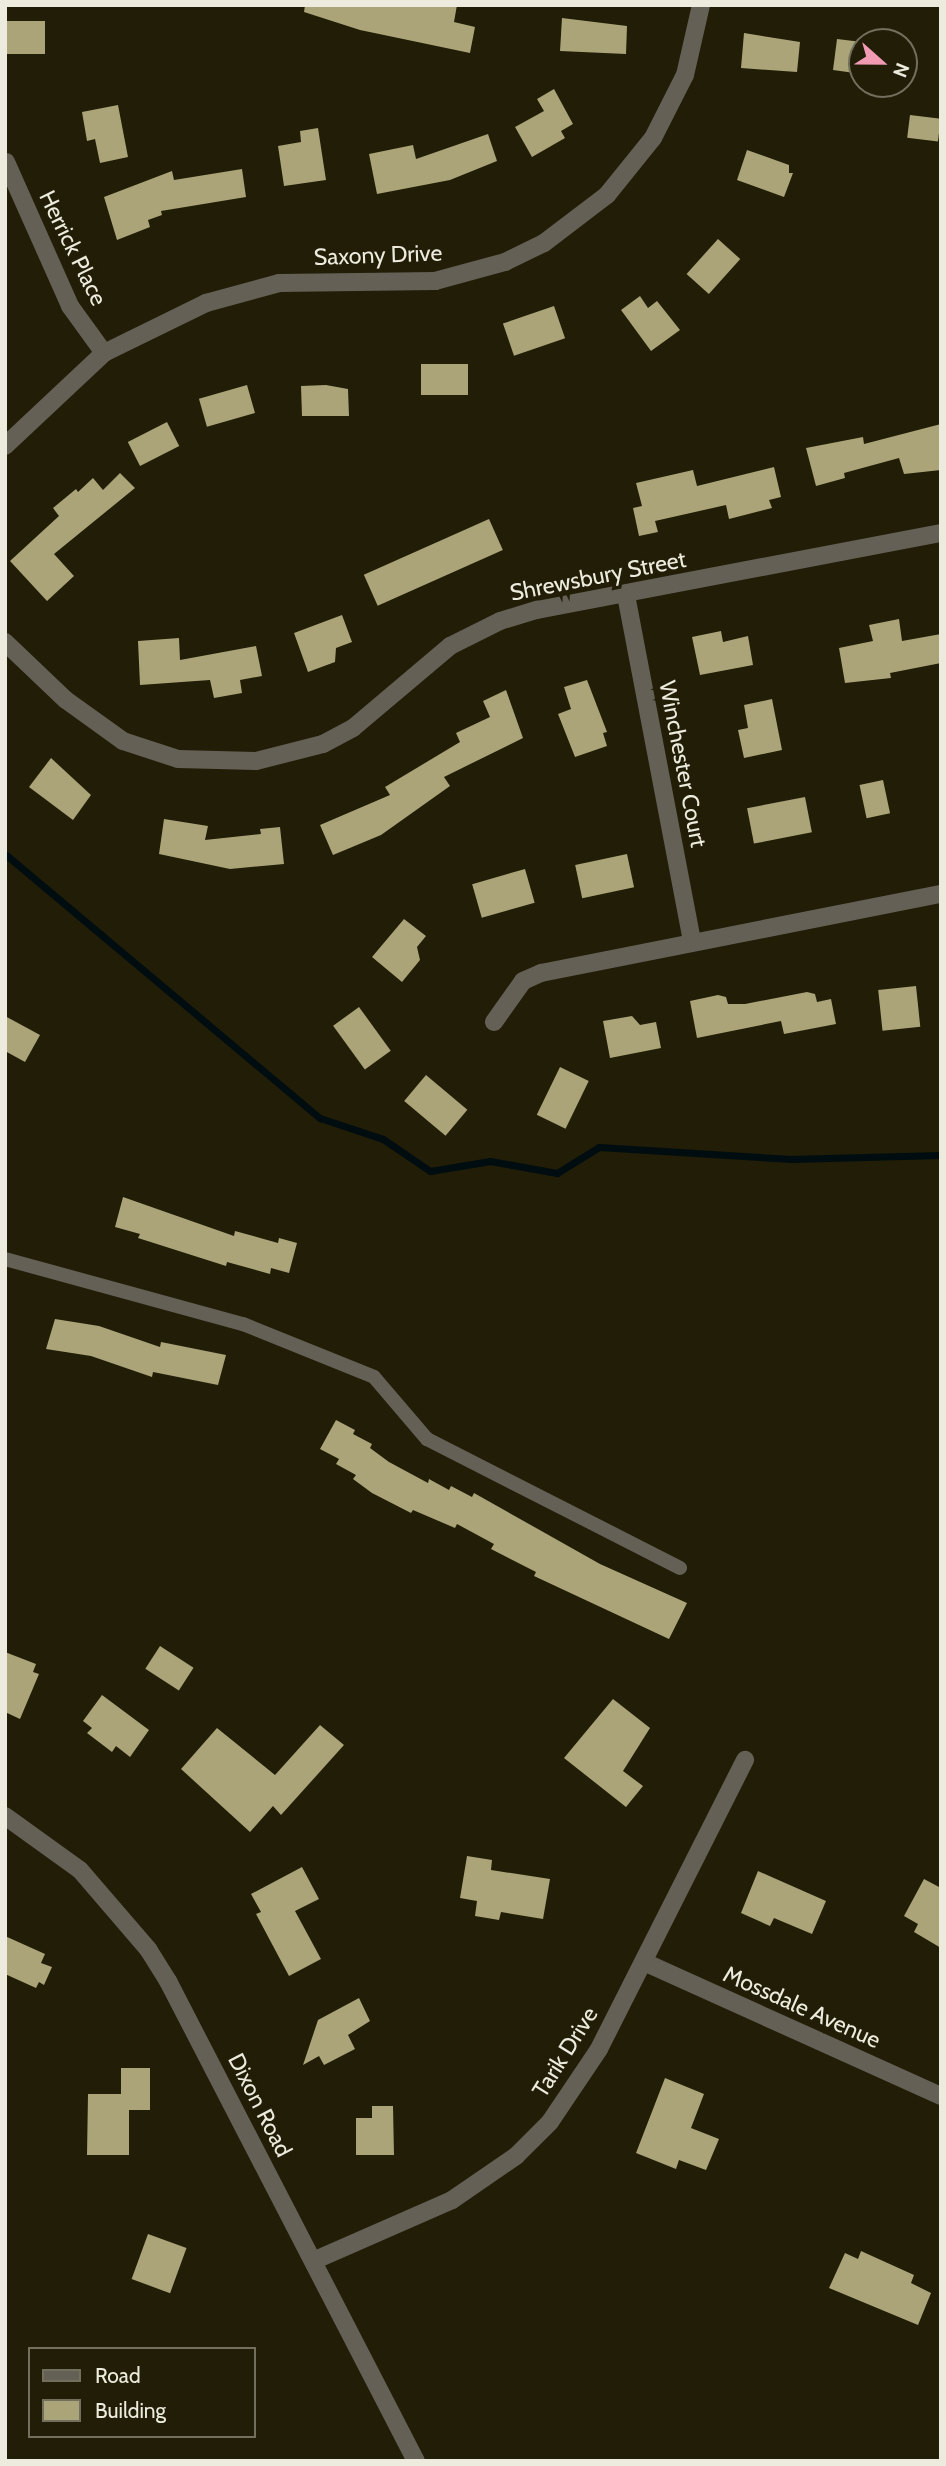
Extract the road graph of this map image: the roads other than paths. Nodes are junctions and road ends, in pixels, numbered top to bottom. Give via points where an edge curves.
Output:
1 (701, 5) edge
2 (6, 162) edge
3 (104, 353) junction
4 (5, 446) edge
5 (941, 533) edge
6 (626, 595) junction
7 (5, 642) edge
8 (941, 894) edge
9 (691, 942) junction
10 (494, 1022) dead end
11 (5, 1259) edge
12 (680, 1568) dead end
13 (745, 1760) dead end
14 (5, 1816) edge
15 (644, 1962) junction
16 (941, 2096) edge
17 (313, 2261) junction
18 (416, 2461) edge

1 - 3 street, Saxony Drive via 685,75 653,138 607,195 544,243 505,262 435,281 291,282 247,290 161,322
2 - 3 street, Herrick Place via 69,306
3 - 4 street, Saxony Drive
5 - 6 street, Shrewsbury Street
6 - 7 street, Shrewsbury Street via 537,610 474,631 353,728 323,744 256,761 178,759 122,741 76,708
6 - 9 street, Winchester Court
8 - 9 street
9 - 10 street via 541,973 523,982
11 - 12 lane via 243,1324 374,1377 427,1439
13 - 15 street, Tarik Drive
14 - 17 street, Dixon Road via 80,1870 148,1949
15 - 16 street, Mossdale Avenue
15 - 17 street, Tarik Drive via 579,2085 516,2156 452,2200
17 - 18 street, Dixon Road

